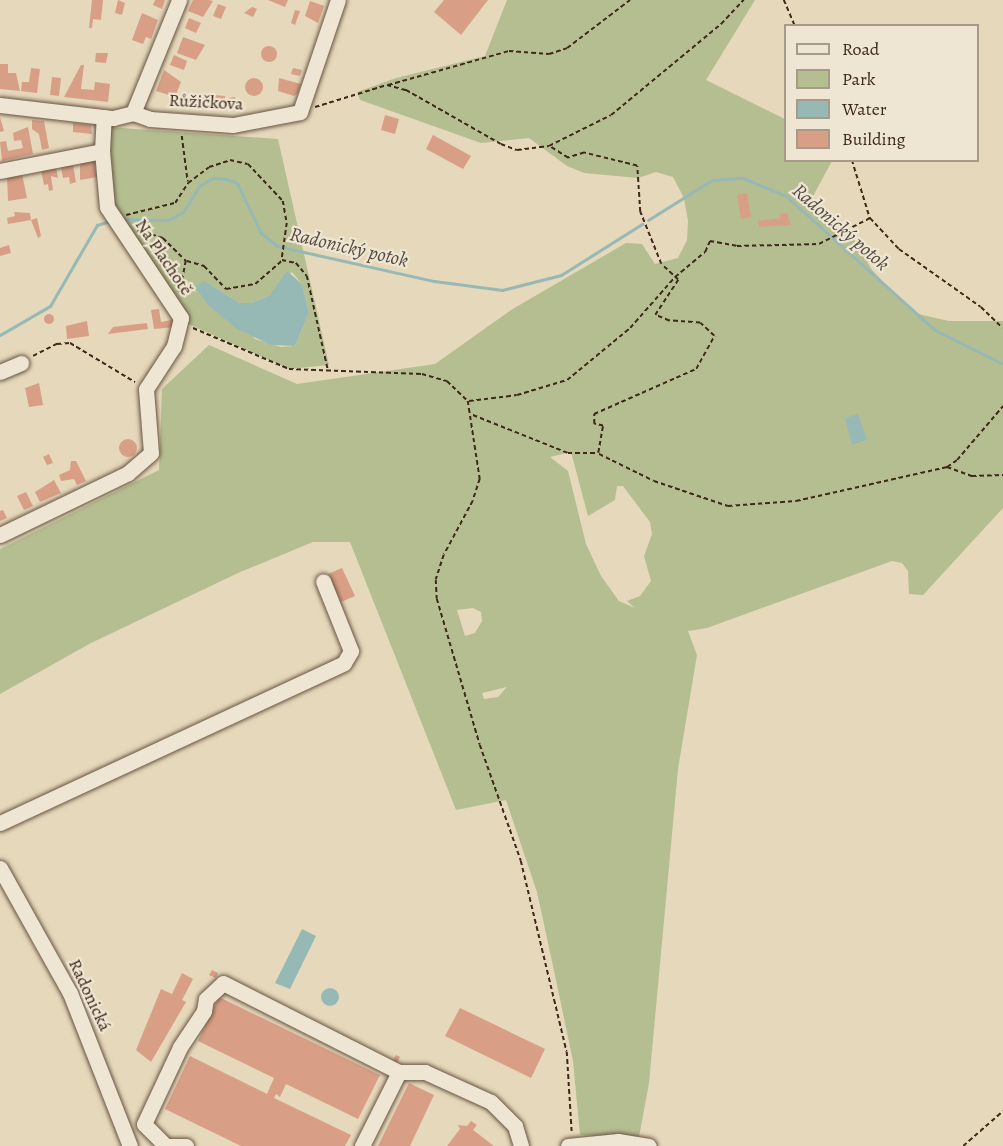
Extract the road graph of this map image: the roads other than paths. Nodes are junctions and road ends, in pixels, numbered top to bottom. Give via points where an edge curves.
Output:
1 (179, 0) edge
2 (338, 0) edge
3 (0, 105) edge
4 (133, 113) junction
5 (104, 117) junction
6 (102, 152) junction
7 (0, 171) edge
8 (21, 363) road end
9 (0, 372) edge
10 (0, 535) edge
11 (323, 581) dead end
12 (0, 823) edge
13 (0, 868) edge
14 (399, 1072) junction
15 (570, 1144) edge
16 (130, 1146) edge
17 (168, 1146) edge
18 (186, 1146) edge
19 (362, 1146) edge
20 (520, 1146) edge
21 (649, 1146) edge

1 - 4 street
2 - 4 street, Růžičkova via 300,112 253,124 180,121
3 - 5 street, Růžičkova
4 - 5 street, Růžičkova
5 - 6 street, Na Plachotě
6 - 7 street
6 - 10 street, Na Plachotě via 107,207 181,318 174,346 146,389 151,453 141,465
8 - 9 street
11 - 12 street via 351,651 344,663
13 - 16 street, Radonická via 70,993
14 - 17 street via 223,983 206,999 144,1124
14 - 19 street
14 - 20 street via 425,1072 491,1102 515,1126
15 - 21 street via 634,1141
17 - 18 street

